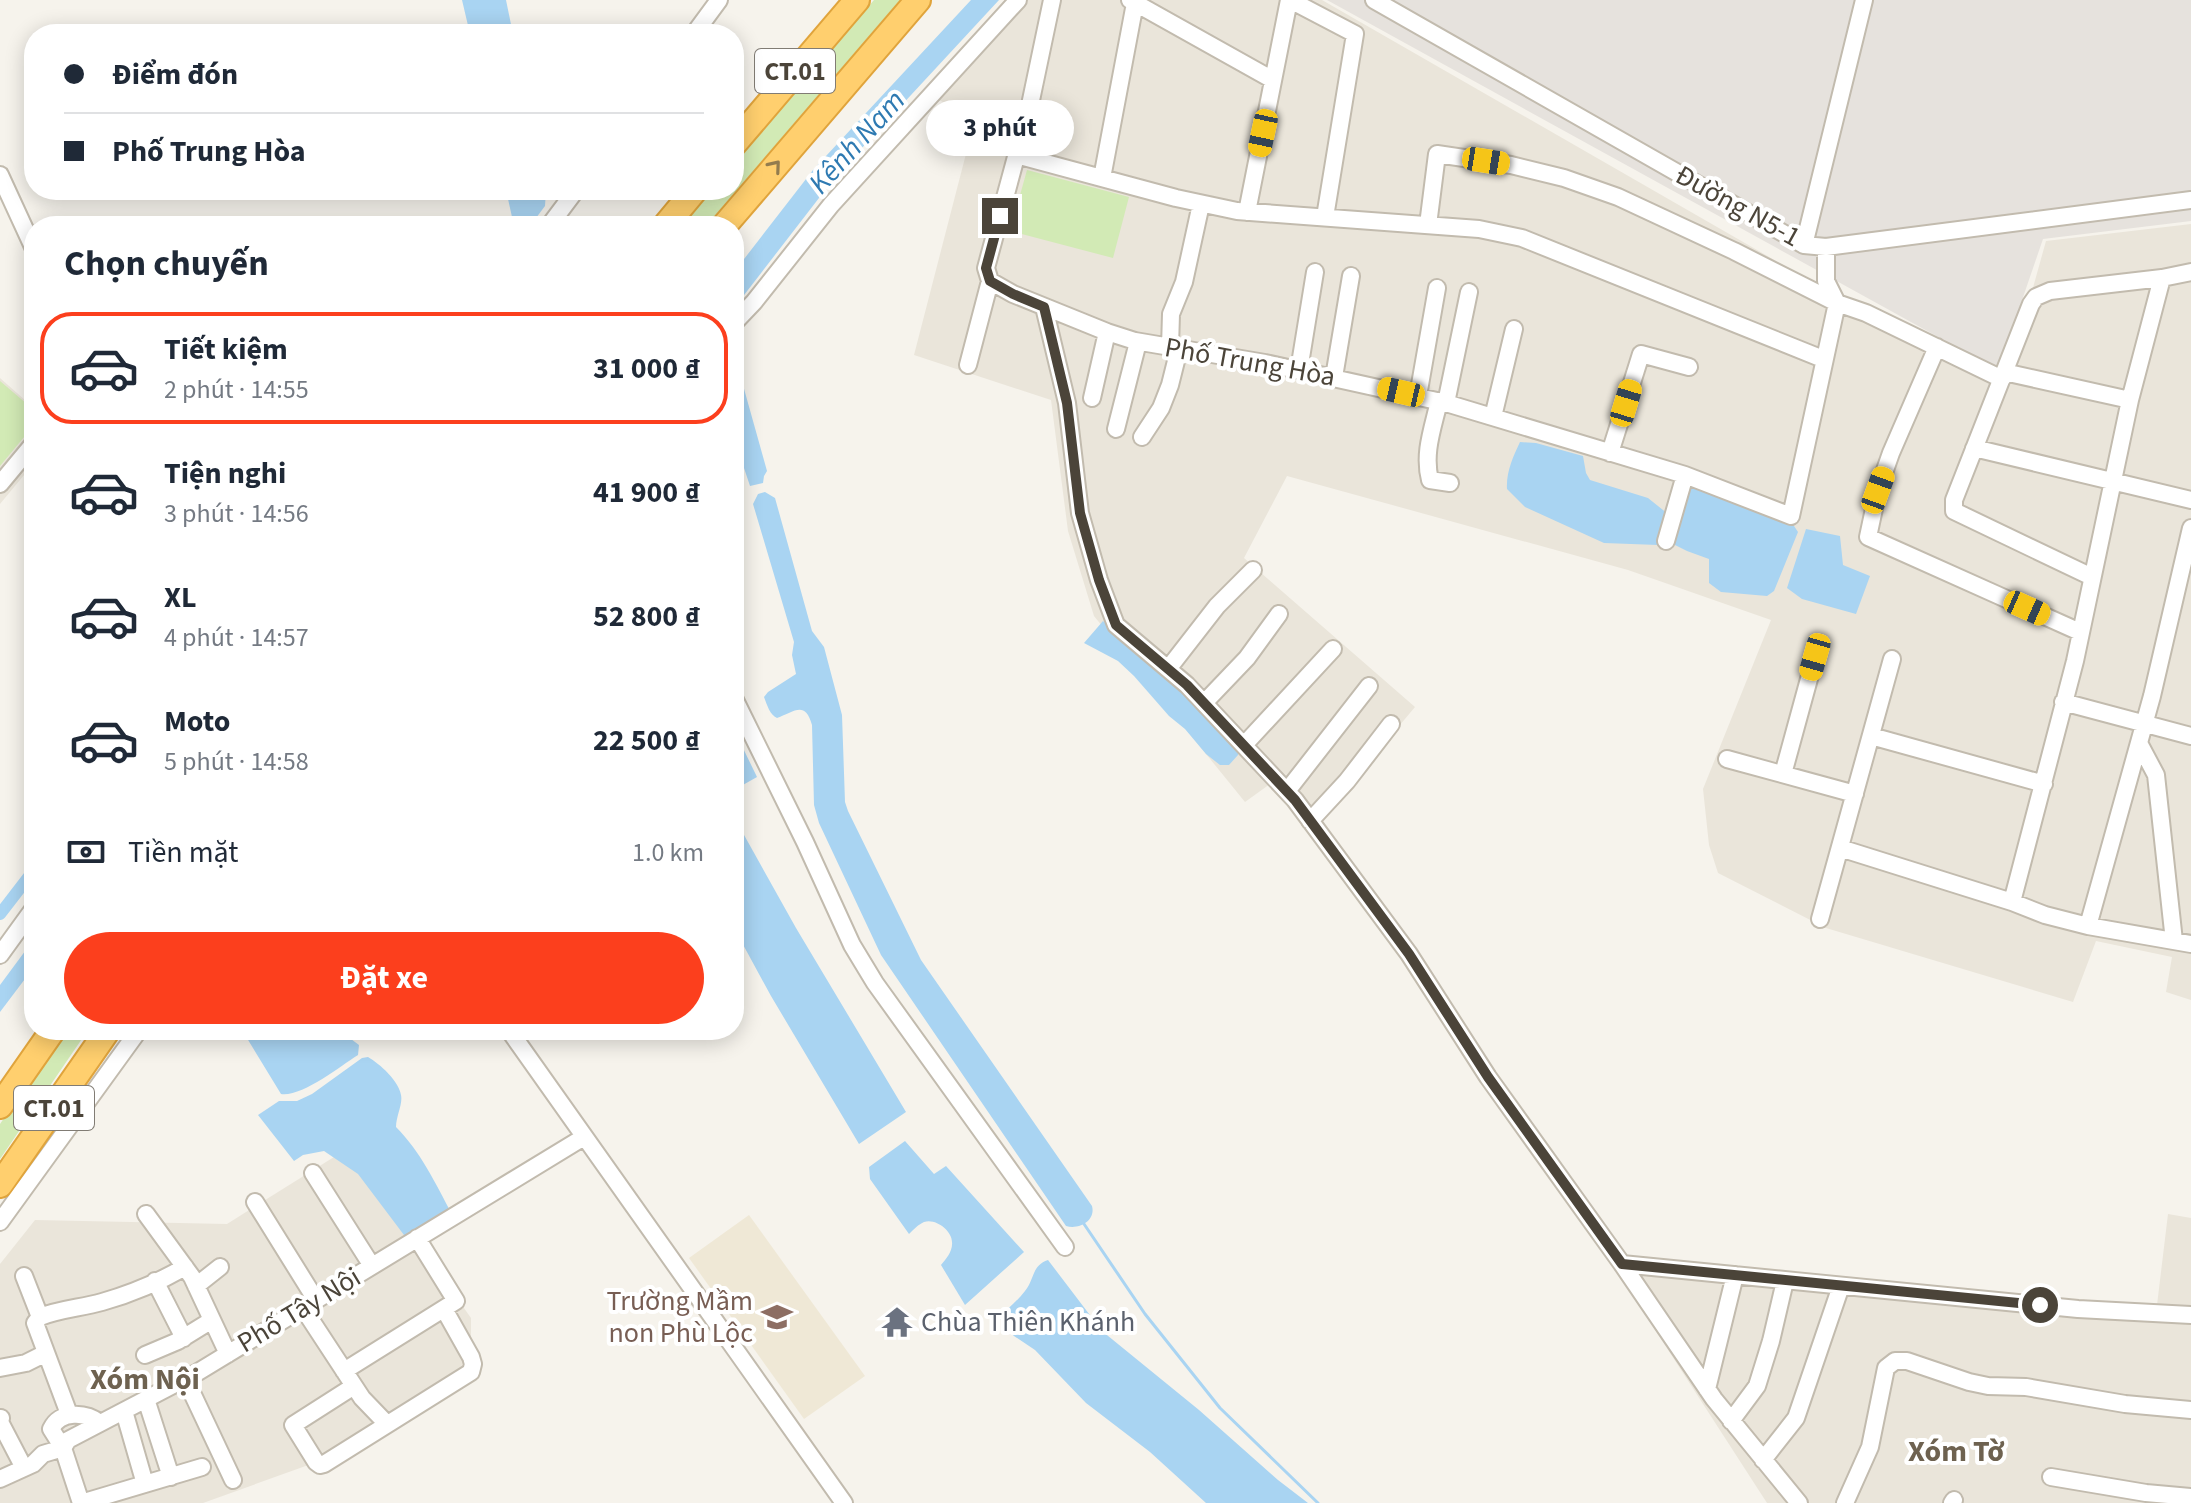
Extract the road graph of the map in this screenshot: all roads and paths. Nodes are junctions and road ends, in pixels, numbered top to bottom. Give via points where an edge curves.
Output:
1 (719, 0) edge
2 (857, 0) edge
3 (918, 0) edge
4 (1018, 0) edge
5 (1052, 0) edge
6 (1290, 0) edge
7 (1374, 0) edge
8 (1864, 0) edge
9 (1133, 2) edge
10 (701, 24) edge
11 (1273, 80) junction
12 (744, 132) edge
13 (1016, 155) junction
14 (0, 175) edge
15 (1102, 178) junction
16 (687, 200) edge
17 (2191, 200) edge
18 (1201, 204) junction
19 (1247, 212) junction
20 (673, 216) edge
21 (733, 216) edge
22 (1325, 217) junction
23 (1428, 225) junction
24 (24, 227) edge
25 (1804, 245) junction
26 (1826, 247) junction
27 (1315, 272) dead end
28 (2191, 272) edge
29 (1351, 276) dead end
30 (2162, 278) junction
31 (990, 281) junction
32 (1437, 288) dead end
33 (1469, 292) dead end
34 (1837, 303) junction
35 (1044, 307) junction
36 (744, 312) edge
37 (1514, 329) dead end
38 (1107, 332) junction
39 (1138, 342) junction
40 (1937, 347) junction
41 (1174, 348) junction
42 (1823, 359) junction
43 (968, 365) dead end
44 (1689, 367) dead end
45 (1299, 370) junction
46 (2003, 376) junction
47 (1334, 377) junction
48 (1418, 396) junction
49 (1092, 398) dead end
50 (2130, 400) junction
51 (1442, 402) junction
52 (1493, 417) junction
53 (1116, 429) dead end
54 (1142, 437) dead end
55 (1974, 448) junction
56 (1610, 453) junction
57 (24, 455) edge
58 (1685, 475) junction
59 (2112, 482) junction
60 (1450, 483) dead end
61 (0, 484) edge
62 (2191, 500) edge
63 (2191, 528) edge
64 (1667, 535) dead end
65 (1253, 570) dead end
66 (2092, 577) junction
67 (1279, 614) dead end
68 (2080, 632) junction
69 (1333, 649) dead end
70 (1815, 657) dead end
71 (1892, 659) dead end
72 (1168, 669) junction
73 (1369, 686) dead end
74 (2063, 702) junction
75 (1204, 703) junction
76 (744, 718) edge
77 (2144, 723) junction
78 (1391, 724) dead end
79 (1871, 736) junction
80 (2191, 736) edge
81 (2139, 743) junction
82 (1244, 745) junction
83 (1727, 759) dead end
84 (1783, 774) junction
85 (2044, 784) junction
86 (1287, 791) junction
87 (1855, 794) junction
88 (1310, 821) junction
89 (1840, 848) junction
90 (2012, 902) junction
91 (1820, 919) dead end
92 (24, 922) edge
93 (2088, 926) junction
94 (2174, 941) junction
95 (2191, 944) edge
96 (0, 955) edge
97 (46, 1040) edge
98 (102, 1040) edge
99 (132, 1040) edge
100 (516, 1040) edge
101 (0, 1106) edge
102 (584, 1137) junction
103 (313, 1173) dead end
104 (0, 1185) edge
105 (255, 1202) dead end
106 (146, 1214) dead end
107 (0, 1222) edge
108 (417, 1238) junction
109 (1065, 1247) dead end
110 (1622, 1264) junction
111 (372, 1266) junction
112 (185, 1267) junction
113 (220, 1267) dead end
114 (1735, 1275) junction
115 (24, 1276) dead end
116 (155, 1281) junction
117 (1785, 1281) junction
118 (196, 1286) junction
119 (1841, 1286) junction
120 (310, 1304) junction
121 (444, 1309) junction
122 (2191, 1315) edge
123 (40, 1317) junction
124 (212, 1320) junction
125 (184, 1338) junction
126 (46, 1353) junction
127 (228, 1354) junction
128 (145, 1355) dead end
129 (1, 1366) edge
130 (344, 1371) junction
131 (185, 1378) junction
132 (354, 1386) junction
133 (1707, 1389) junction
134 (146, 1399) junction
135 (2191, 1410) edge
136 (124, 1411) junction
137 (69, 1414) junction
138 (1, 1418) edge
139 (1731, 1421) junction
140 (100, 1423) junction
141 (387, 1424) junction
142 (63, 1448) junction
143 (1763, 1460) junction
144 (202, 1467) dead end
145 (24, 1468) junction
146 (171, 1477) junction
147 (2051, 1477) dead end
148 (0, 1479) edge
149 (233, 1480) dead end
150 (145, 1484) junction
151 (2191, 1497) edge
152 (2145, 1498) edge
153 (81, 1503) edge
154 (844, 1503) edge
155 (1799, 1503) edge
156 (1845, 1503) edge

1 - 10 street
2 - 12 highway, CT.01
21 -> 3 highway, CT.01
4 - 36 street via 831,205
5 - 13 street
6 - 11 street
6 - 22 street via 1355,34
7 - 25 street, Đường N5-1
8 - 25 street
9 - 11 street
9 - 15 street
11 - 19 street
13 - 15 street
13 - 31 street via 986,268
14 - 24 street
15 - 18 street
16 - 20 highway
17 - 26 street, Đường N5-1
18 - 19 street
18 - 41 street via 1184,282 1171,314
19 - 22 street
22 - 23 street
23 - 34 street via 1437,154 1511,165 1618,197
23 - 42 street via 1522,238
25 - 26 street, Đường N5-1
26 - 34 street via 1826,281
27 - 45 street
28 - 30 street
29 - 47 street
30 - 46 street via 2036,297
30 - 50 street
31 - 35 street, Phố Trung Hòa
31 - 43 street
32 - 48 street
33 - 51 street
34 - 40 street
34 - 42 street
35 - 38 street, Phố Trung Hòa
35 - 72 street via 1067,403 1080,513 1099,580 1116,625
37 - 52 street
38 - 39 street, Phố Trung Hòa
38 - 49 street
39 - 41 street, Phố Trung Hòa
39 - 53 street
40 - 46 street
40 - 68 street via 1891,453 1868,537
41 - 45 street, Phố Trung Hòa
41 - 54 street via 1170,385
42 - 58 street, Phố Trung Hòa via 1791,516
44 - 56 street via 1641,354
45 - 47 street, Phố Trung Hòa
46 - 50 street
46 - 55 street
47 - 48 street, Phố Trung Hòa
48 - 51 street, Phố Trung Hòa
50 - 59 street
51 - 52 street, Phố Trung Hòa
51 - 60 street via 1427,470 1430,480
52 - 56 street, Phố Trung Hòa
55 - 59 street
55 - 66 street via 1954,511
56 - 58 street, Phố Trung Hòa
57 - 61 street
58 - 64 street
59 - 62 street
59 - 66 street
63 - 77 street
65 - 72 street
66 - 68 street
67 - 75 street
68 - 74 street
69 - 82 street
70 - 84 street
71 - 79 street
72 - 75 street
73 - 86 street
74 - 77 street
74 - 85 street
75 - 82 street
76 - 109 street via 875,983
77 - 80 street
77 - 81 street
78 - 88 street
79 - 85 street
79 - 87 street
81 - 93 street
81 - 94 street via 2156,775
82 - 86 street
83 - 84 street
84 - 87 street
85 - 90 street
86 - 88 street
87 - 89 street
88 - 110 street via 1409,954 1488,1077
89 - 90 street
89 - 91 street
90 - 93 street
92 - 96 street
93 - 94 street
94 - 95 street
97 - 101 highway, CT.01
98 - 104 highway, CT.01
99 - 107 street
100 - 102 street
102 - 108 street, Phố Tây Nội
102 - 154 street
103 - 111 street
105 - 120 street
106 - 112 street
108 - 111 street, Phố Tây Nội
108 - 121 street via 456,1301
110 - 114 street
110 - 133 street
111 - 120 street, Phố Tây Nội
112 - 116 street
112 - 118 street
113 - 118 street
114 - 117 street
114 - 133 street
115 - 123 street
116 - 123 street via 99,1303
116 - 125 street
117 - 119 street
117 - 139 street via 1765,1367
118 - 124 street
119 - 122 street
119 - 143 street via 1796,1418
120 - 127 street, Phố Tây Nội
120 - 130 street
121 - 130 street
121 - 141 street via 471,1357 471,1372
123 - 126 street via 35,1323
124 - 125 street
124 - 127 street
125 - 128 street
126 - 129 street via 26,1363
126 - 137 street
127 - 131 street, Phố Tây Nội
130 - 132 street
131 - 134 street, Phố Tây Nội
131 - 149 street
132 - 141 street
132 - 141 street via 293,1425 316,1462 324,1464
133 - 139 street
134 - 136 street, Phố Tây Nội
134 - 146 street
135 - 156 street via 1988,1386 1895,1361 1886,1368 1870,1447
136 - 140 street, Phố Tây Nội
136 - 150 street
137 - 140 street via 91,1416
137 - 142 street via 51,1429
138 - 145 street
139 - 143 street
140 - 142 street, Phố Tây Nội
142 - 145 street, Phố Tây Nội
142 - 153 street
143 - 155 street
144 - 146 street
145 - 148 street, Phố Tây Nội
146 - 150 street
147 - 152 street
150 - 153 street
151 - 152 street

